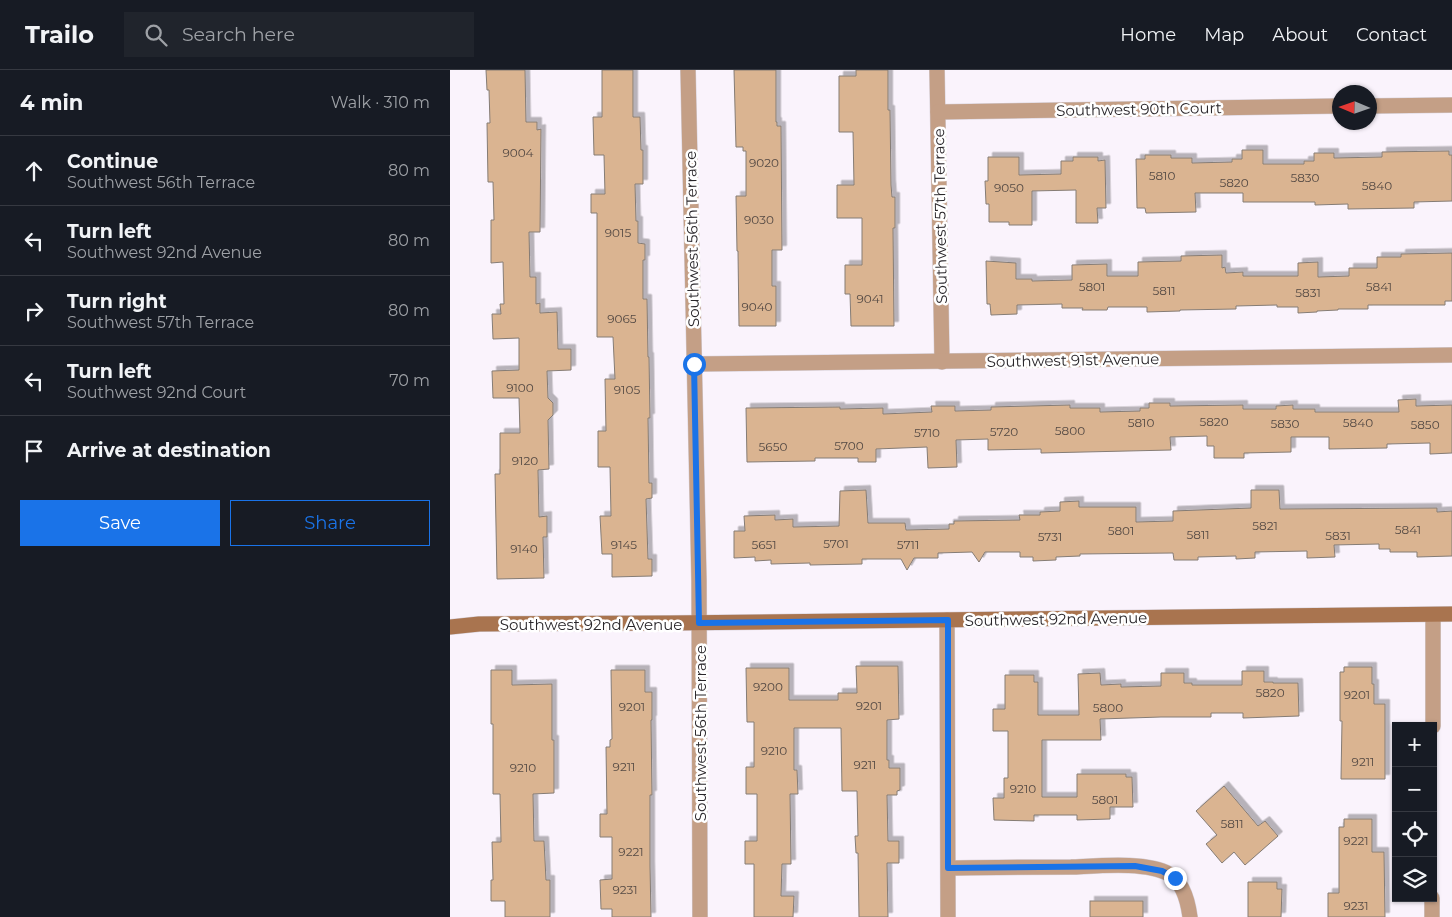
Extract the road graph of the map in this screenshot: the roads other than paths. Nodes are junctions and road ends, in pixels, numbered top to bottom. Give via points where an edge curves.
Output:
1 (688, 70) edge
2 (937, 70) edge
3 (1452, 105) edge
4 (1332, 106) edge
5 (1377, 106) edge
6 (938, 112) junction
7 (1452, 355) edge
8 (942, 362) junction
9 (694, 364) junction
10 (1452, 614) edge
11 (1432, 615) junction
12 (948, 620) junction
13 (699, 623) junction
14 (450, 627) edge
15 (1432, 722) edge
16 (948, 868) junction
17 (1432, 902) edge
18 (700, 917) edge
19 (948, 917) edge
20 (1190, 917) edge
21 (1432, 917) edge

1 - 9 street, Southwest 56th Terrace
2 - 6 street, Southwest 57th Terrace
3 - 5 street
4 - 6 street, Southwest 90th Court
6 - 8 street, Southwest 57th Terrace
7 - 8 street, Southwest 91st Avenue
8 - 9 street, Southwest 91st Avenue
9 - 13 street, Southwest 56th Terrace
10 - 11 street, Southwest 92nd Avenue
11 - 12 street, Southwest 92nd Avenue
11 - 15 street
12 - 13 street, Southwest 92nd Avenue
12 - 16 street
13 - 14 street, Southwest 92nd Avenue via 480,624
13 - 18 street, Southwest 56th Terrace
16 - 19 street
16 - 20 street via 1135,866 1162,871 1175,878 1184,894
17 - 21 street

